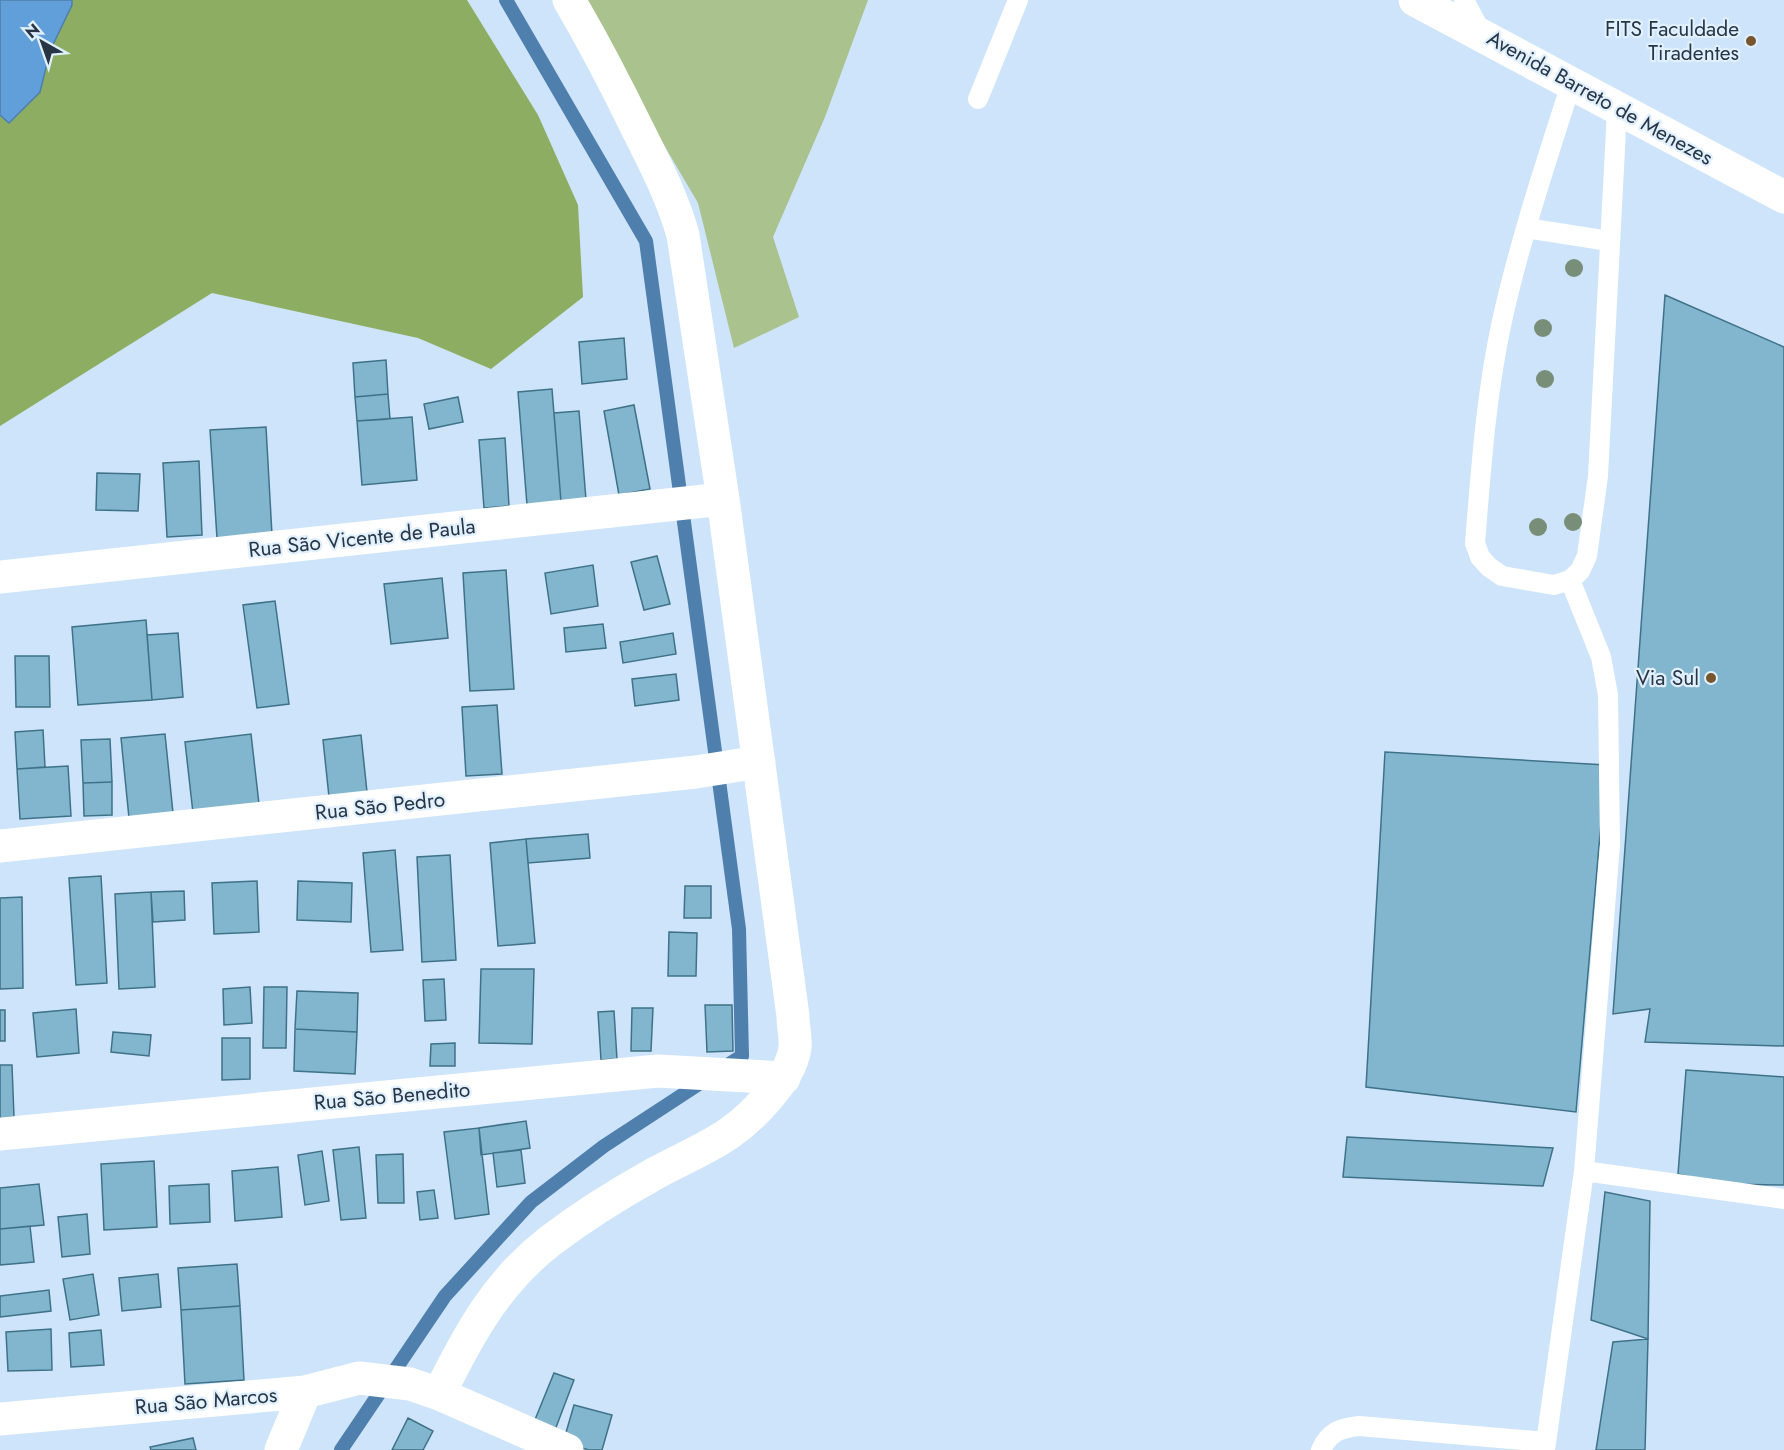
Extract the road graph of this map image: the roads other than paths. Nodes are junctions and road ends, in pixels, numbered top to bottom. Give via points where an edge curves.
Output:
1 (569, 0) edge
2 (1018, 0) edge
3 (1415, 0) edge
4 (1464, 0) edge
5 (1482, 34) junction
6 (1571, 84) junction
7 (978, 99) dead end
8 (1617, 110) junction
9 (1784, 197) edge
10 (1526, 228) junction
11 (1609, 241) junction
12 (713, 500) junction
13 (0, 577) edge
14 (1570, 580) junction
15 (747, 764) junction
16 (0, 846) edge
17 (769, 1076) junction
18 (0, 1134) edge
19 (1584, 1171) junction
20 (1784, 1199) edge
21 (424, 1389) junction
22 (305, 1392) junction
23 (0, 1419) edge
24 (1546, 1446) edge
25 (281, 1450) edge
26 (567, 1450) edge
27 (1321, 1450) edge

1 - 12 street via 675,206 683,235
2 - 7 lane
3 - 5 street, Avenida Barreto de Menezes
4 - 5 lane
5 - 6 street, Avenida Barreto de Menezes
6 - 8 street, Avenida Barreto de Menezes
6 - 10 lane
8 - 9 street, Avenida Barreto de Menezes
8 - 11 lane
10 - 11 lane
10 - 14 lane via 1502,321 1487,410 1475,543 1485,562 1502,576 1554,585
11 - 14 lane via 1598,476 1587,556
12 - 13 street, Rua São Vicente de Paula
12 - 15 street
14 - 19 lane via 1600,657 1608,695 1610,845
15 - 16 street, Rua São Pedro
15 - 17 street via 793,1016 795,1048
17 - 18 street, Rua São Benedito via 658,1071
17 - 21 street via 737,1130 593,1210 549,1242 513,1275
19 - 20 lane
19 - 24 lane
21 - 22 street, Rua São Marcos via 359,1378
21 - 26 street, Rua São Marcos
22 - 23 street, Rua São Marcos
22 - 25 street
24 - 27 lane via 1359,1426 1329,1435

